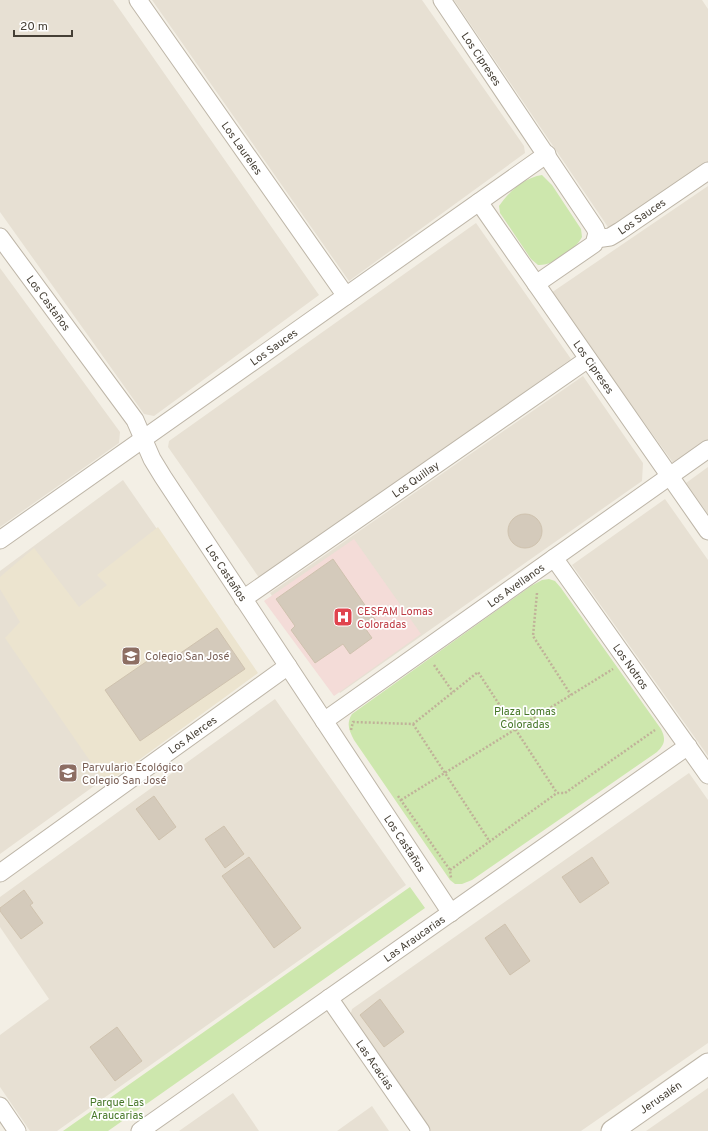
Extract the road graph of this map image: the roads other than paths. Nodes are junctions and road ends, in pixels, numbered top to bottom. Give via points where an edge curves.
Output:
1 (138, 0) edge
2 (442, 0) edge
3 (547, 154) junction
4 (708, 171) edge
5 (479, 202) junction
6 (0, 237) edge
7 (596, 239) junction
8 (536, 284) junction
9 (346, 296) junction
10 (588, 359) junction
11 (144, 438) junction
12 (708, 449) edge
13 (670, 476) junction
14 (708, 531) edge
15 (0, 540) edge
16 (554, 558) junction
17 (243, 599) junction
18 (288, 666) junction
19 (324, 721) junction
20 (688, 746) junction
21 (708, 775) edge
22 (0, 873) edge
23 (451, 912) junction
24 (329, 998) junction
25 (708, 1064) edge
26 (0, 1106) edge
27 (17, 1131) edge
28 (140, 1131) edge
29 (421, 1131) edge
30 (612, 1131) edge

1 - 9 street, Los Laureles
2 - 3 street, Los Cipreses
3 - 5 street, Los Sauces
3 - 7 street, Los Cipreses via 595,228
4 - 7 street, Los Sauces via 620,231 610,237
5 - 8 street, Los Cipreses
5 - 9 street, Los Sauces
6 - 11 street, Los Castaños via 135,420
7 - 8 street via 590,248
8 - 10 street, Los Cipreses
9 - 11 street, Los Sauces
10 - 13 street, Los Cipreses
10 - 17 street, Los Quillay
11 - 15 street, Los Sauces
11 - 17 street, Los Castaños via 163,477
12 - 13 street, Los Avellanos
13 - 14 street, Los Cipreses
13 - 16 street, Los Avellanos
16 - 19 street, Los Avellanos
16 - 20 street, Los Notros
17 - 18 street, Los Castaños
18 - 19 street, Los Castaños
18 - 22 street, Los Alerces
19 - 23 street, Los Castaños
20 - 21 street, Los Notros
20 - 23 street, Las Araucarias
23 - 24 street, Las Araucarias
24 - 28 street, Las Araucarias
24 - 29 street, Las Acacias
25 - 30 street, Jerusalén
26 - 27 street

